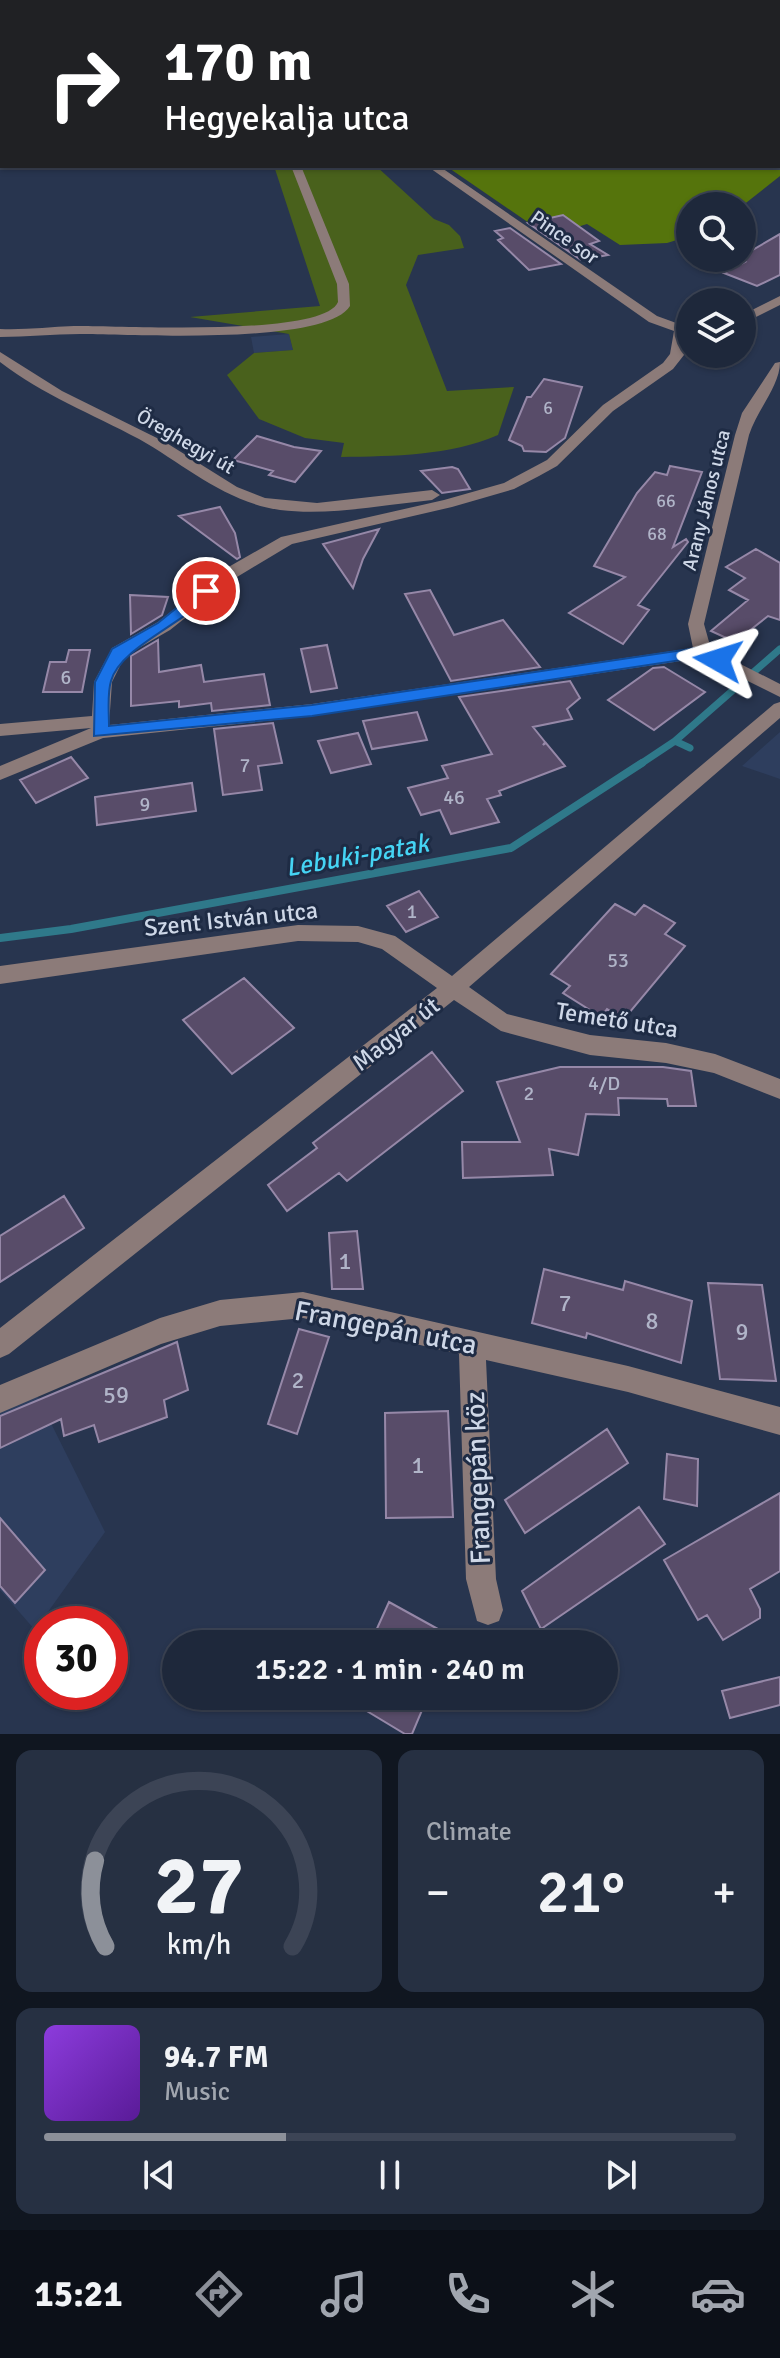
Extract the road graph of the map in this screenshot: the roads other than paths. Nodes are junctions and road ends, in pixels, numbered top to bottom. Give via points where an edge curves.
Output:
1 (297, 168) edge
2 (435, 168) edge
3 (780, 300) edge
4 (756, 313) edge
5 (676, 328) edge
6 (0, 333) edge
7 (0, 356) edge
8 (676, 356) edge
9 (780, 366) edge
10 (534, 473) junction
11 (368, 502) junction
12 (287, 540) junction
13 (703, 652) junction
14 (776, 689) edge
15 (780, 708) edge
16 (100, 727) junction
17 (0, 730) edge
18 (0, 773) edge
19 (0, 975) edge
20 (451, 990) junction
21 (780, 1089) edge
22 (472, 1344) junction
23 (0, 1345) edge
24 (0, 1399) edge
25 (780, 1421) edge
26 (488, 1610) dead end

1 - 6 street via 343,284 346,298 332,317 248,328
2 - 5 street, Pince sor via 653,319
3 - 4 street
7 - 11 street, Öreghegyi út via 46,389 159,444 253,499 308,507
8 - 10 street, Öreghegyi út
9 - 13 street, Arany János utca via 749,413 742,435 696,624
10 - 11 street, Öreghegyi út via 451,493
10 - 12 street, Öreghegyi út via 447,504
11 - 12 street, Öreghegyi út
12 - 16 street via 118,652 103,682
13 - 14 street
13 - 16 street via 312,710
15 - 20 street, Magyar út
16 - 17 street
16 - 18 street
19 - 20 street, Szent István utca via 298,933 358,934 388,942
20 - 21 street, Temető utca via 501,1022 590,1045 715,1064
20 - 23 street, Magyar út
22 - 24 street, Frangepán utca via 303,1305 220,1313 160,1331
22 - 25 street, Frangepán utca
22 - 26 street, Frangepán köz via 481,1579

